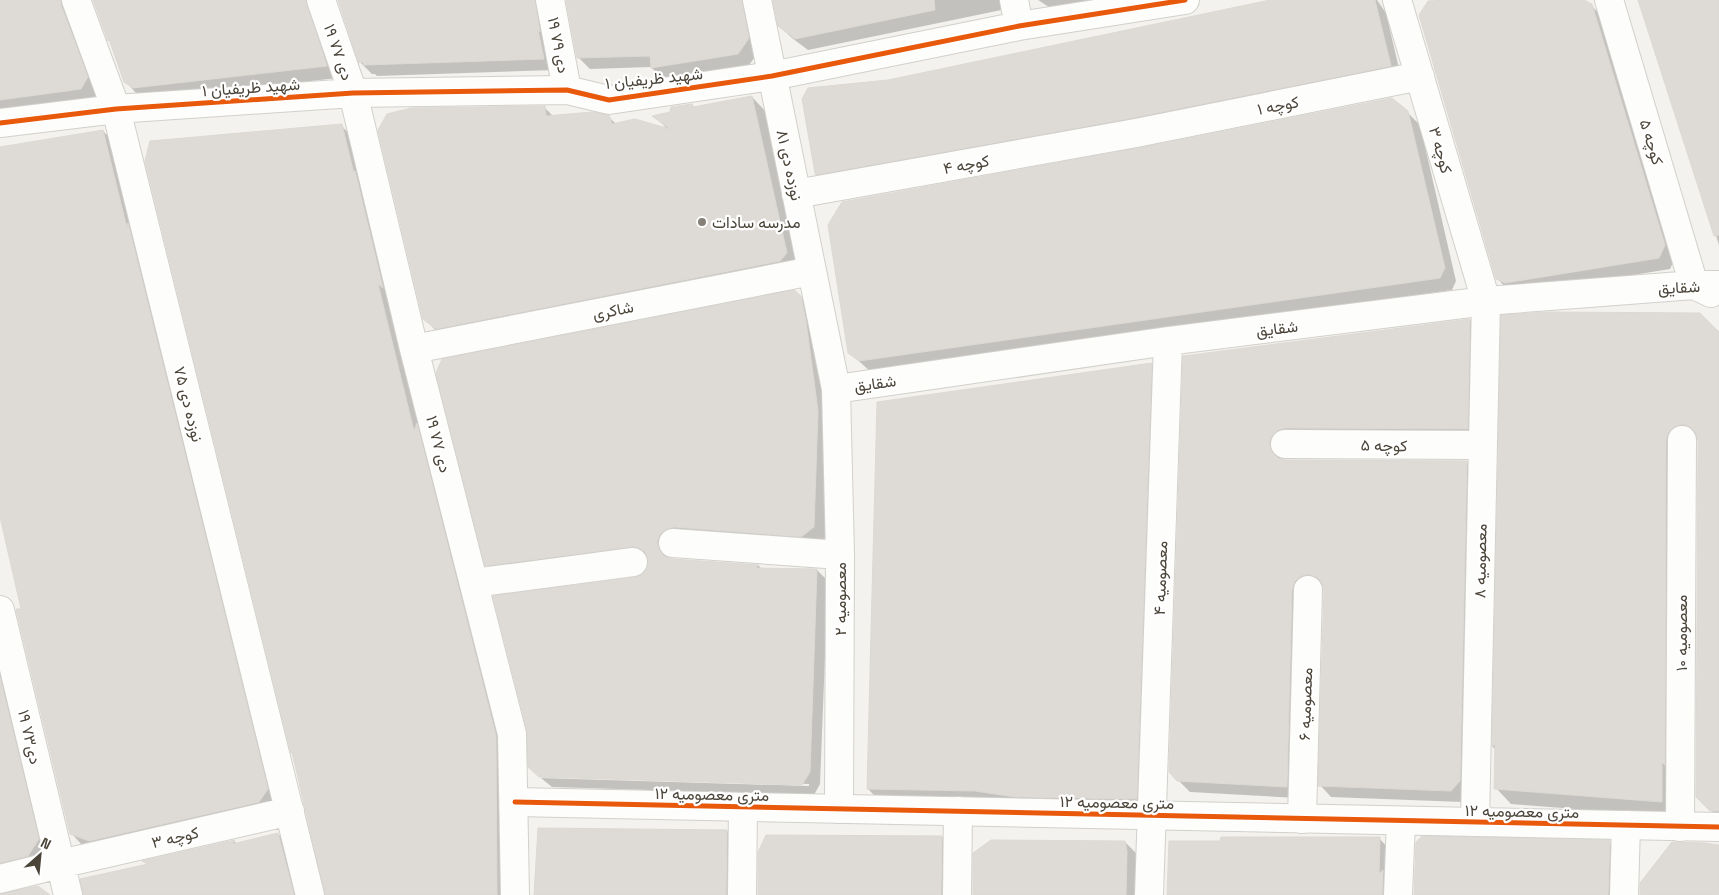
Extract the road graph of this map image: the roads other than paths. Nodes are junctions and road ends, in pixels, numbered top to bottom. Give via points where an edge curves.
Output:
1 (76, 0) edge
2 (321, 0) edge
3 (550, 0) edge
4 (757, 0) edge
5 (1185, 0) edge
6 (1397, 0) edge
7 (1609, 0) edge
8 (1017, 13) edge
9 (772, 76) junction
10 (1420, 76) junction
11 (567, 90) junction
12 (353, 93) junction
13 (116, 109) junction
14 (0, 123) edge
15 (1136, 134) joint
16 (796, 194) junction
17 (812, 271) junction
18 (1707, 285) edge
19 (1719, 297) edge
20 (1486, 301) junction
21 (1168, 341) junction
22 (414, 349) junction
23 (836, 389) junction
24 (1682, 440) dead end
25 (1285, 444) dead end
26 (1482, 446) junction
27 (673, 543) dead end
28 (840, 555) junction
29 (633, 562) dead end
30 (474, 583) junction
31 (1308, 590) dead end
32 (0, 610) edge
33 (515, 802) junction
34 (743, 807) junction
35 (839, 809) junction
36 (290, 811) junction
37 (958, 811) junction
38 (1152, 815) junction
39 (1302, 818) junction
40 (1401, 821) junction
41 (1475, 822) junction
42 (1626, 825) junction
43 (1680, 826) junction
44 (1719, 827) edge
45 (60, 864) junction
46 (0, 879) edge
47 (68, 895) edge
48 (310, 895) edge
49 (515, 895) edge
50 (742, 895) edge
51 (957, 895) edge
52 (1149, 895) edge
53 (1398, 895) edge
54 (1624, 895) edge

1 - 13 street, نوزده دی ۷۵
2 - 12 street, ۱۹ دی ۷۷
3 - 11 street, ۱۹ دی ۷۹
4 - 9 street, نوزده دی ۸۱
5 - 8 street, شهید ظریفیان ۱
6 - 10 street, کوچه ۳
7 - 18 street, کوچه ۵
8 - 9 street, شهید ظریفیان ۱
9 - 11 street, شهید ظریفیان ۱ via 609,100
9 - 16 street, نوزده دی ۸۱
10 - 15 street, کوچه ۱
10 - 20 street, کوچه ۳
11 - 12 street, شهید ظریفیان ۱
12 - 13 street, شهید ظریفیان ۱
12 - 22 street, ۱۹ دی ۷۷
13 - 14 street, شهید ظریفیان ۱
13 - 36 street, نوزده دی ۷۵
15 - 16 street, کوچه ۴
16 - 17 street, نوزده دی ۸۱
17 - 22 street, شاکری
17 - 23 street, نوزده دی ۸۱
18 - 19 street
18 - 20 street, شقایق
20 - 21 street, شقایق
20 - 26 street, معصومیه ۸
21 - 23 street, شقایق
21 - 38 street, معصومیه ۴
22 - 30 street, ۱۹ دی ۷۷
23 - 28 street, معصومیه ۲
24 - 43 street, معصومیه ۱۰
25 - 26 street, کوچه ۵
26 - 41 street, معصومیه ۸
27 - 28 street
28 - 35 street, معصومیه ۲
29 - 30 street
30 - 33 street, ۱۹ دی ۷۷ via 512,734
31 - 39 street, معصومیه ۶
32 - 45 street, ۱۹ دی۷۳
33 - 34 street, ۱۲ متری معصومیه
33 - 49 street, ۱۹ دی ۷۷
34 - 35 street, ۱۲ متری معصومیه
34 - 50 street
35 - 37 street, ۱۲ متری معصومیه
36 - 45 street, کوچه ۳
36 - 48 street, نوزده دی ۷۵
37 - 38 street, ۱۲ متری معصومیه
37 - 51 street
38 - 39 street, ۱۲ متری معصومیه
38 - 52 street, معصومیه ۴
39 - 40 street, ۱۲ متری معصومیه
40 - 41 street, ۱۲ متری معصومیه
40 - 53 street
41 - 42 street, ۱۲ متری معصومیه
42 - 43 street, ۱۲ متری معصومیه
42 - 54 street
43 - 44 street, ۱۲ متری معصومیه
45 - 46 street
45 - 47 street, ۱۹ دی۷۳

